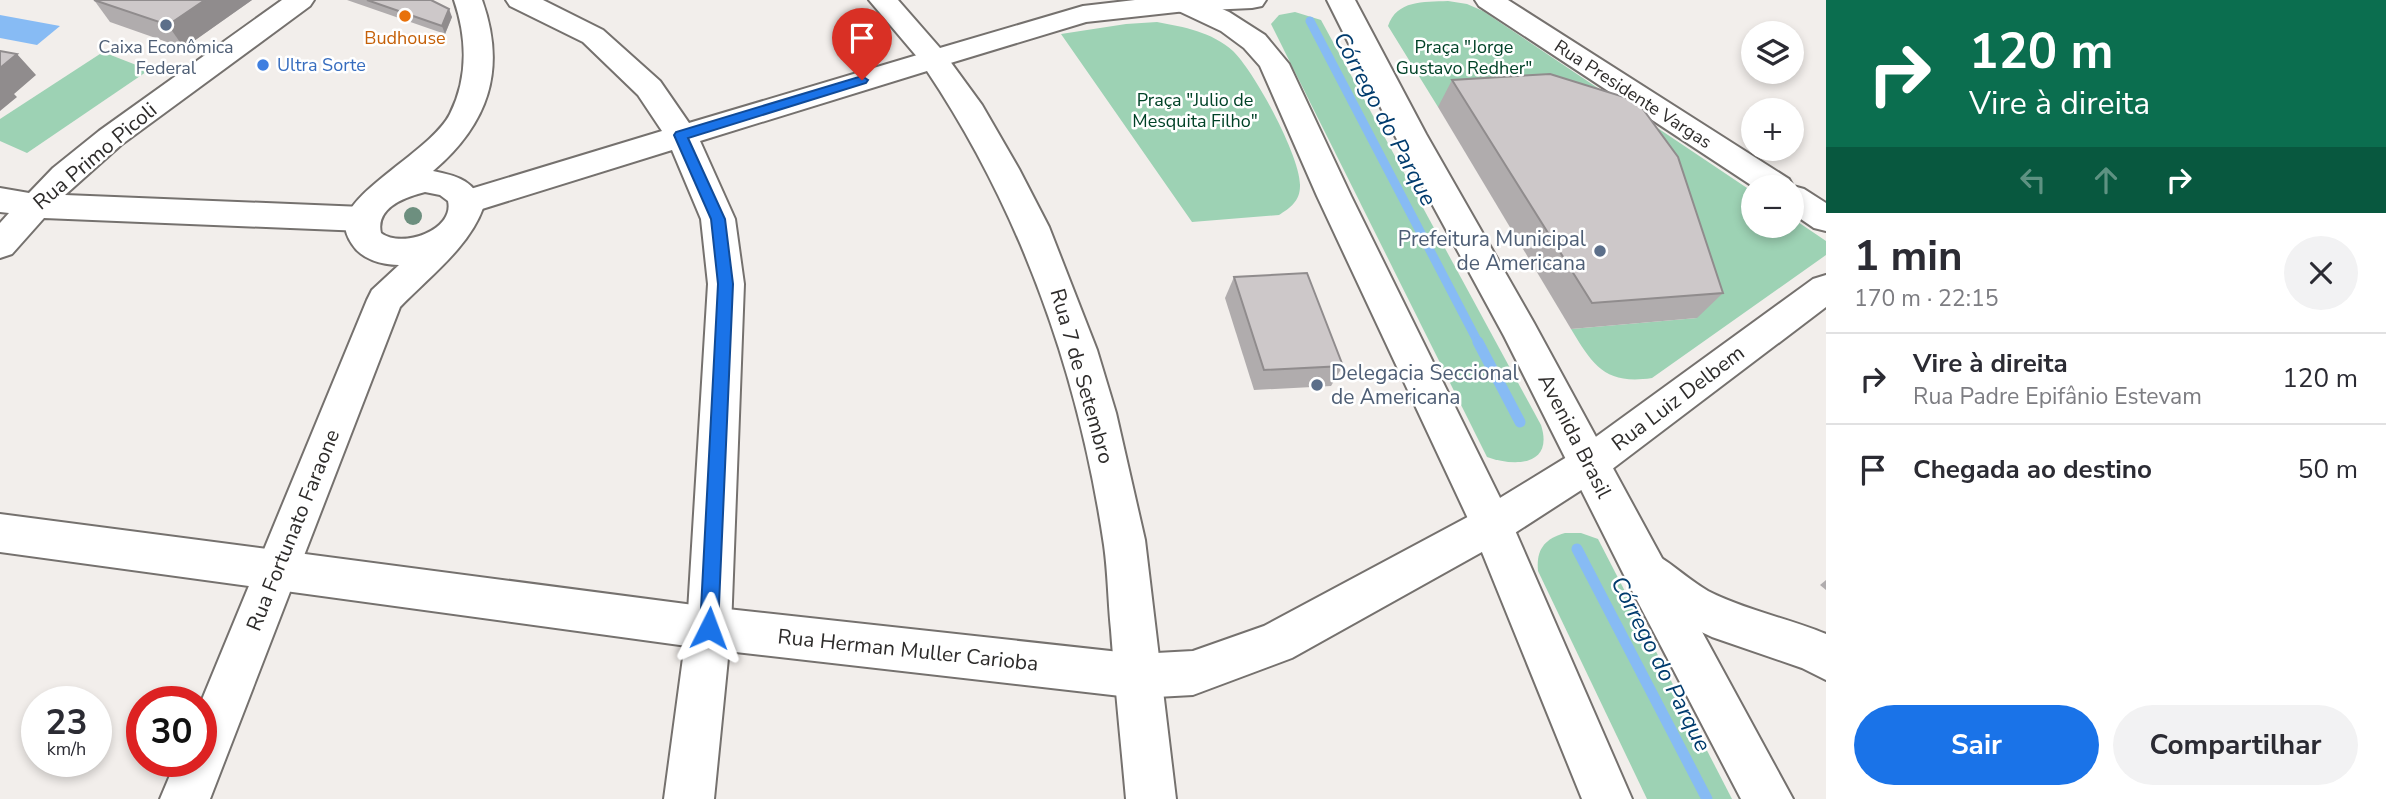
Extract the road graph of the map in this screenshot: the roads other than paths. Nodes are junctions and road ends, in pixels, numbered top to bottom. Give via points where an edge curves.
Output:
1 (300, 0) edge
2 (468, 0) edge
3 (520, 0) edge
4 (883, 0) edge
5 (1252, 0) edge
6 (1341, 0) edge
7 (1489, 0) edge
8 (1182, 2) edge
9 (934, 59) junction
10 (455, 132) junction
11 (681, 135) junction
12 (1759, 175) edge
13 (464, 198) junction
14 (0, 201) edge
15 (1804, 205) edge
16 (34, 206) junction
17 (368, 215) junction
18 (1826, 219) edge
19 (449, 236) junction
20 (0, 245) edge
21 (1826, 288) edge
22 (385, 300) junction
23 (1589, 464) junction
24 (1492, 525) junction
25 (0, 533) edge
26 (1642, 567) junction
27 (278, 569) junction
28 (709, 628) junction
29 (1826, 658) edge
30 (1138, 676) junction
31 (217, 720) edge
32 (194, 777) edge
33 (185, 799) edge
34 (689, 799) edge
35 (1151, 799) edge
36 (1607, 799) edge
37 (1768, 799) edge

1 - 16 street, Rua Primo Picoli via 110,138
2 - 10 street via 479,38 478,68
3 - 11 street via 575,25 620,58 649,88
4 - 9 street, Rua 7 de Setembro
5 - 8 street
6 - 23 street, Avenida Brasil
7 - 12 street, Rua Presidente Vargas
8 - 9 street via 1083,14
8 - 24 street via 1244,32 1274,64
9 - 11 street
9 - 30 street, Rua 7 de Setembro via 996,152 1052,274 1106,453 1124,542
10 - 13 street
10 - 17 street
11 - 13 street
11 - 28 street via 718,219 726,284
13 - 17 street via 440,182 425,181 409,184
13 - 19 street via 466,214
14 - 16 street
15 - 18 street
16 - 17 street
16 - 20 street, Rua Primo Picoli
17 - 19 street via 366,239 374,247 419,251
17 - 22 street
19 - 22 street
21 - 23 street, Rua Luiz Delbem
22 - 27 street, Rua Fortunato Faraone
23 - 24 street, Rua Luiz Delbem
23 - 26 street, Avenida Brasil
24 - 30 street, Rua Herman Muller Carioba via 1276,643 1193,673
24 - 36 street
25 - 27 street, Rua Herman Muller Carioba
26 - 29 street via 1690,604
26 - 37 street, Avenida Brasil
27 - 28 street, Rua Herman Muller Carioba
27 - 31 street, Rua Fortunato Faraone
28 - 30 street, Rua Herman Muller Carioba
28 - 34 street
30 - 35 street, Rua 7 de Setembro
32 - 33 street, Rua Fortunato Faraone

